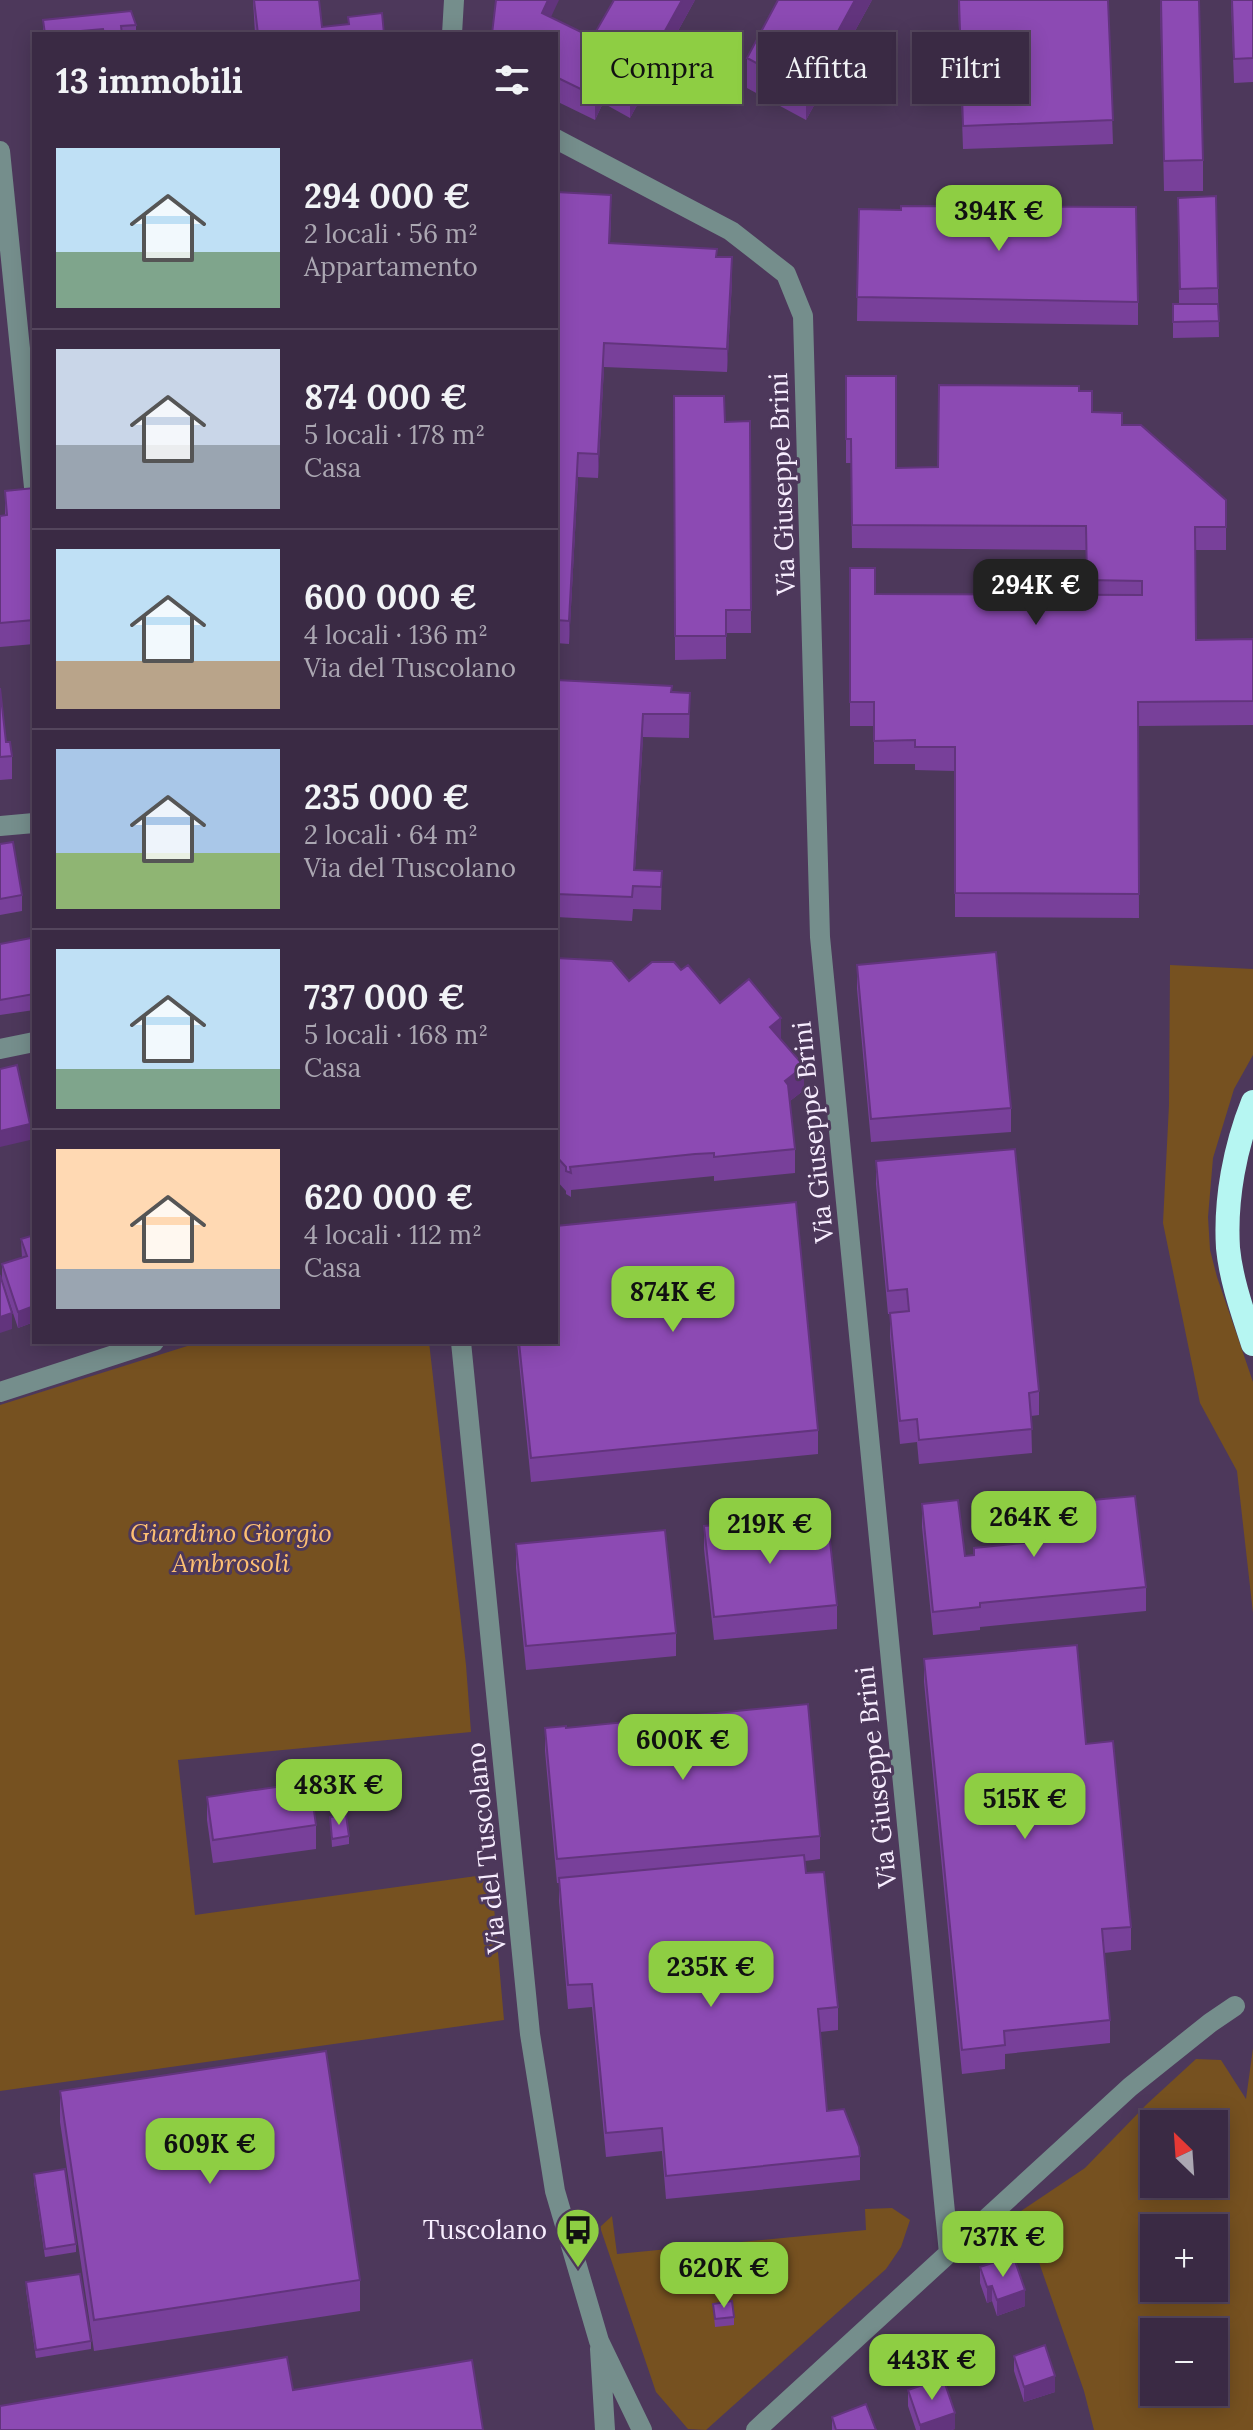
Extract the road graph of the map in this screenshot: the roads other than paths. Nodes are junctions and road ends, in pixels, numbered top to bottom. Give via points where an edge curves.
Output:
1 (454, 0) edge
2 (452, 32) edge
3 (558, 140) edge
4 (0, 151) edge
5 (32, 469) edge
6 (32, 489) edge
7 (11, 493) edge
8 (32, 823) edge
9 (0, 826) edge
10 (32, 1042) edge
11 (0, 1049) edge
12 (1253, 1102) edge
13 (148, 1344) edge
14 (461, 1344) edge
15 (1253, 1344) edge
16 (0, 1392) edge
17 (1235, 2006) dead end
18 (949, 2253) junction
19 (599, 2341) junction
20 (605, 2430) edge
21 (642, 2430) edge
22 (756, 2430) edge

1 - 2 street
3 - 18 street, Via Giuseppe Brini via 731,231 786,274 803,316 820,937
4 - 5 street
6 - 7 street
8 - 9 street
10 - 11 street
12 - 15 highway via 1228,1203 1228,1249
13 - 16 street
14 - 19 street, Via del Tuscolano via 530,2034 555,2191
17 - 18 street via 1130,2087
18 - 22 street
19 - 20 street, Via del Tuscolano
19 - 21 street, Via del Tuscolano

